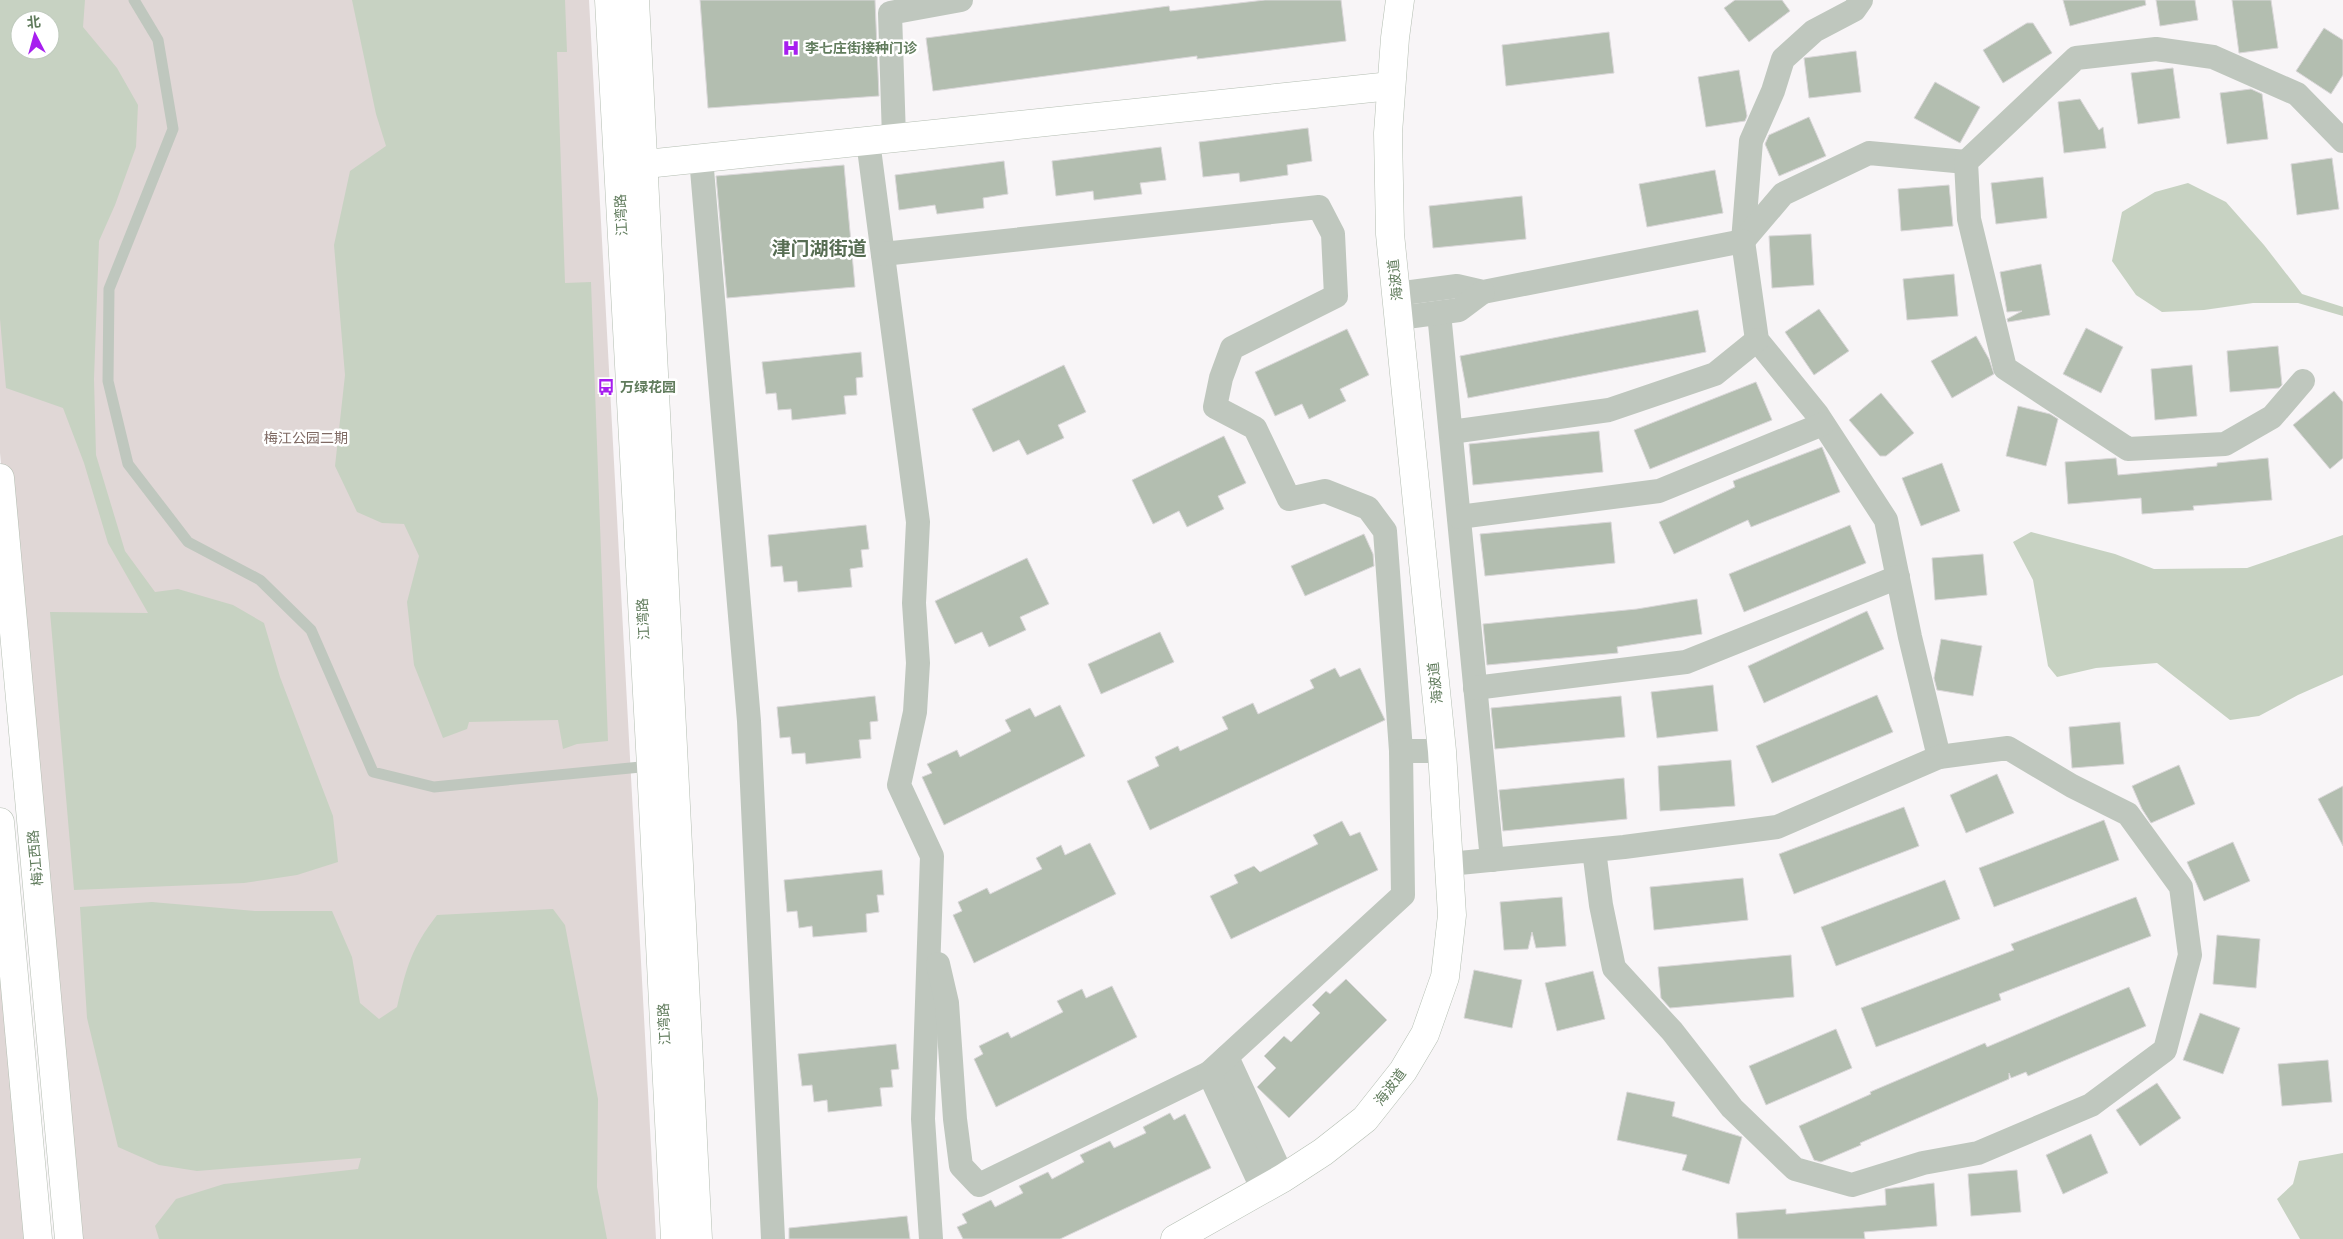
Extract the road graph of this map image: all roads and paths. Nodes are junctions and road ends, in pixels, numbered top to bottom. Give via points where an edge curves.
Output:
1 (134, 0) edge
2 (609, 0) edge
3 (636, 0) edge
4 (961, 0) edge
5 (1400, 0) edge
6 (1861, 0) edge
7 (1391, 86) junction
8 (881, 139) junction
9 (2343, 142) edge
10 (701, 158) junction
11 (1966, 162) junction
12 (645, 164) junction
13 (618, 167) junction
14 (1743, 241) junction
15 (883, 254) junction
16 (1483, 292) junction
17 (1398, 306) junction
18 (1439, 313) junction
19 (1757, 340) junction
20 (2303, 381) dead end
21 (1823, 424) junction
22 (1451, 432) junction
23 (0, 478) edge
24 (1459, 517) junction
25 (1898, 577) junction
26 (1475, 688) junction
27 (1442, 751) junction
28 (1401, 752) junction
29 (1939, 757) junction
30 (652, 766) junction
31 (0, 822) edge
32 (1594, 850) junction
33 (1492, 860) junction
34 (1449, 864) junction
35 (931, 929) junction
36 (1227, 1056) junction
37 (1209, 1073) junction
38 (1272, 1183) junction
39 (38, 1239) edge
40 (70, 1239) edge
41 (675, 1239) edge
42 (698, 1239) edge
43 (773, 1239) edge
44 (931, 1239) edge
45 (1175, 1239) edge

1 - 30 lane via 158,40 173,130 108,289 108,381 128,464 188,542 260,580 311,630 373,772 434,787
2 - 13 main road, 江湾路
3 - 12 main road, 江湾路
4 - 8 street via 890,13
5 - 7 main road, 海波道
6 - 14 street via 1854,10 1814,31 1783,59 1773,91 1750,141
7 - 8 main road
7 - 17 main road, 海波道 via 1388,132 1390,234
8 - 10 main road
8 - 15 street
9 - 11 street via 2297,94 2213,57 2156,50 2076,58
10 - 12 main road
10 - 43 street via 750,721
11 - 14 street via 1869,153 1783,194
11 - 20 street via 1969,219 2005,368 2128,448 2225,444 2272,417
12 - 13 main road
12 - 42 main road, 江湾路
13 - 30 main road, 江湾路
14 - 16 street
14 - 19 street
15 - 28 street via 1319,207 1332,234 1336,296 1232,348 1215,407 1255,428 1289,499 1325,490 1368,508 1385,530
15 - 35 street via 918,522 914,604 918,664 916,712 899,785 932,856
16 - 17 street via 1457,286
16 - 18 street via 1459,310
17 - 18 street
17 - 27 main road, 海波道
18 - 22 street
19 - 21 street
19 - 22 street via 1715,374 1609,410
21 - 24 street via 1659,491
21 - 25 street via 1886,520
22 - 24 street
23 - 40 main road, 梅江西路
24 - 26 street
25 - 26 street via 1686,662
25 - 29 street
26 - 33 street
27 - 28 street
27 - 34 main road, 海波道
28 - 36 street via 1403,895
29 - 32 street via 1777,827
29 - 32 street via 2008,748 2128,814 2181,886 2190,955 2166,1050 2091,1105 1978,1153 1923,1163 1852,1185 1796,1169 1732,1108 1672,1031 1614,968
30 - 41 main road, 江湾路
31 - 39 main road
32 - 33 street
33 - 34 street
34 - 38 main road, 海波道 via 1452,915 1445,977 1425,1034 1403,1071 1365,1119 1323,1152
35 - 37 street via 946,1003 961,1166 979,1185
35 - 44 street via 924,1119
36 - 37 street
36 - 38 street
37 - 38 street
38 - 45 main road, 海波道

